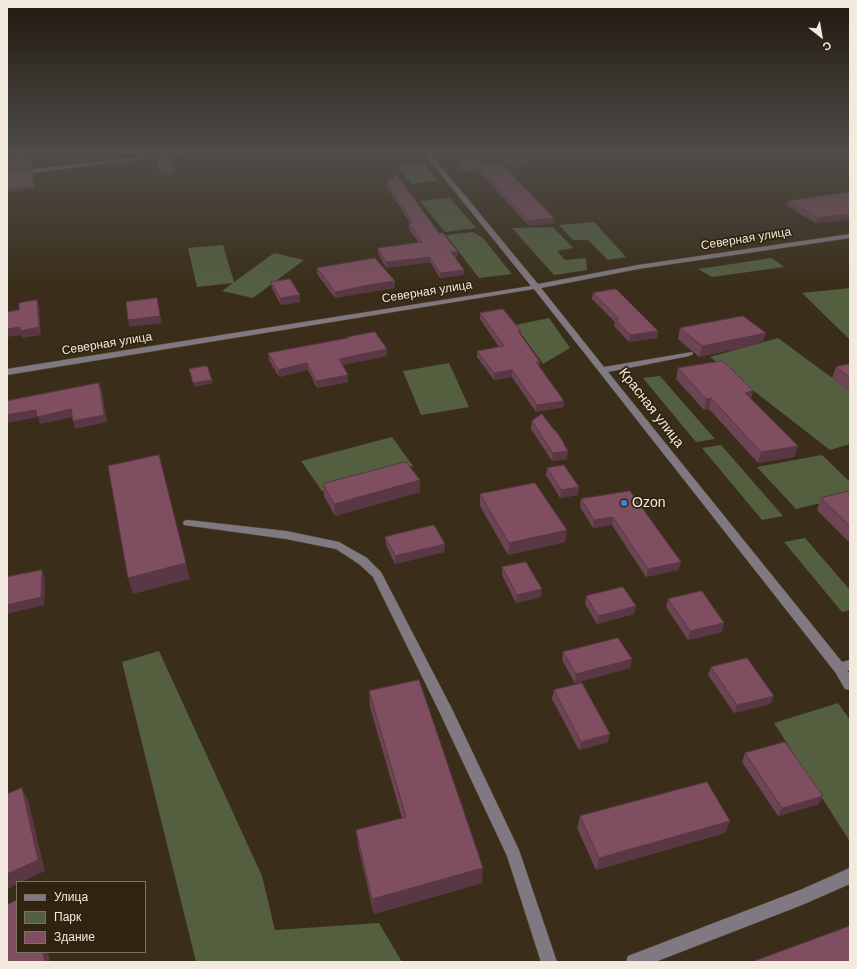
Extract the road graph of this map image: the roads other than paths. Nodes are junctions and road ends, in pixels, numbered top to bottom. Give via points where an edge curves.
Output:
1 (463, 197) edge
2 (850, 236) edge
3 (536, 287) junction
4 (689, 354) dead end
5 (603, 370) junction
6 (7, 372) edge
7 (188, 523) dead end
8 (845, 667) edge
9 (850, 685) edge
10 (850, 876) edge
11 (549, 962) edge
12 (634, 962) edge

1 - 3 street, Красная улица
2 - 3 street, Северная улица via 638,268
3 - 5 street, Красная улица
3 - 6 street, Северная улица
4 - 5 street
5 - 8 street, Красная улица
7 - 11 street via 286,535 339,546 363,561 377,575 445,709 514,855
8 - 9 street, Красная улица
10 - 12 street

